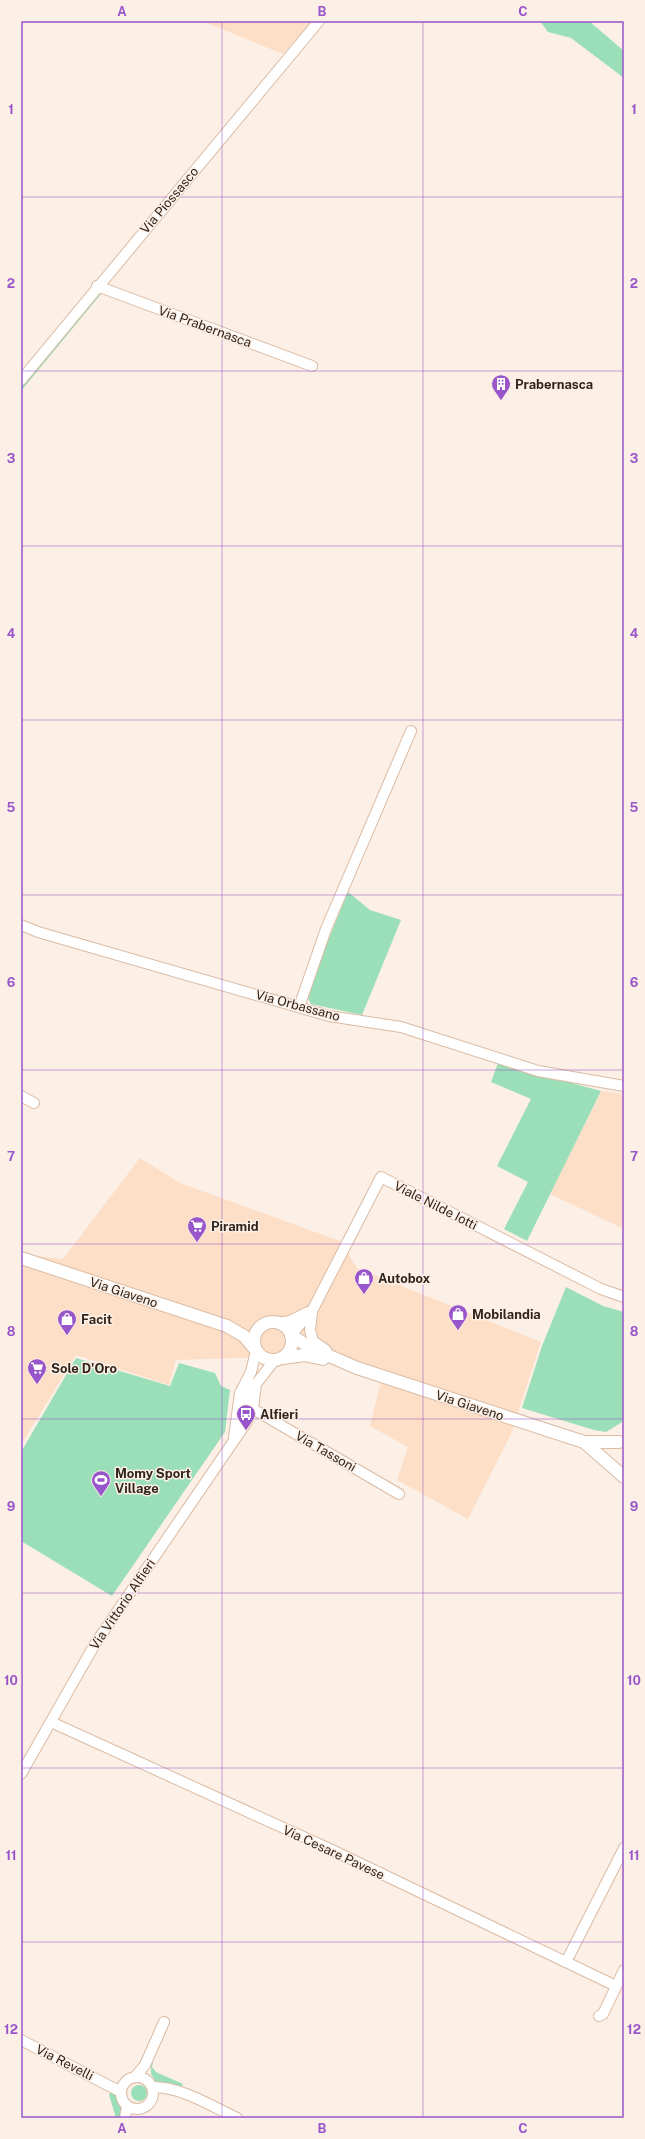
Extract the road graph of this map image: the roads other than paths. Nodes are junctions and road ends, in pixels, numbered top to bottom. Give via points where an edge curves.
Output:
1 (319, 21) edge
2 (97, 286) junction
3 (312, 366) dead end
4 (21, 380) edge
5 (411, 731) dead end
6 (21, 924) edge
7 (299, 1007) junction
8 (624, 1086) edge
9 (21, 1096) edge
10 (34, 1103) dead end
11 (21, 1258) edge
12 (624, 1297) edge
13 (313, 1309) junction
14 (279, 1323) junction
15 (263, 1324) junction
16 (226, 1326) junction
17 (291, 1335) junction
18 (255, 1349) junction
19 (278, 1360) junction
20 (356, 1367) junction
21 (248, 1379) junction
22 (253, 1409) junction
23 (622, 1439) edge
24 (233, 1440) junction
25 (584, 1442) junction
26 (613, 1467) junction
27 (624, 1477) edge
28 (399, 1494) dead end
29 (51, 1722) junction
30 (21, 1774) edge
31 (624, 1848) edge
32 (566, 1962) junction
33 (624, 1970) edge
34 (616, 1986) junction
35 (599, 2016) dead end
36 (164, 2022) dead end
37 (21, 2040) edge
38 (145, 2065) junction
39 (135, 2077) junction
40 (146, 2079) junction
41 (153, 2087) junction
42 (122, 2088) junction
43 (170, 2089) junction
44 (153, 2098) junction
45 (127, 2106) junction
46 (142, 2108) junction
47 (125, 2118) edge
48 (136, 2118) edge
49 (237, 2118) edge

1 - 2 street, Via Piossasco
2 - 3 street, Via Prabernasca
2 - 4 street, Via Piossasco
5 - 7 street via 326,929
6 - 7 street, Via Orbassano via 38,932
7 - 8 street, Via Orbassano via 329,1016 401,1027 538,1071
9 - 10 street
11 - 16 main road, Via Giaveno
12 - 13 street, Viale Nilde Iotti via 601,1289 381,1177
13 - 14 street
13 - 17 street
13 - 20 street, Via Giaveno via 310,1330 313,1341
14 - 15 main road, Via Giaveno
14 - 17 main road, Via Giaveno
15 - 16 main road, Via Giaveno via 245,1327
15 - 18 main road via 254,1337
16 - 18 main road, Via Giaveno via 244,1336
17 - 19 main road via 291,1348
17 - 20 main road, Via Giaveno via 311,1348
18 - 19 main road, Via Giaveno via 263,1359
18 - 21 street, Via Vittorio Alfieri via 254,1363
19 - 20 main road, Via Giaveno via 304,1355
19 - 22 street, Via Vittorio Alfieri via 260,1376 256,1384
20 - 25 main road, Via Giaveno
21 - 22 street, Via Vittorio Alfieri via 248,1401
21 - 24 street, Via Vittorio Alfieri via 240,1393
22 - 24 street, Via Vittorio Alfieri
22 - 28 street, Via Tassoni
23 - 25 main road, Via Giaveno
23 - 26 main road, Via Giaveno via 612,1450
24 - 29 street, Via Vittorio Alfieri via 95,1644
25 - 26 main road, Via Giaveno
26 - 27 main road, Via Giaveno
29 - 30 street, Via Vittorio Alfieri
29 - 32 street, Via Cesare Pavese via 332,1850
31 - 32 street
32 - 34 street, Via Cesare Pavese
33 - 34 street
34 - 35 street via 603,2014
36 - 38 street
37 - 42 street, Via Revelli
38 - 39 street
38 - 40 street
39 - 40 street
39 - 42 street via 130,2078
40 - 41 street
41 - 43 street
41 - 44 street
42 - 45 street via 122,2097
43 - 44 street
43 - 49 street
44 - 46 street via 151,2103
45 - 46 street
45 - 47 street
46 - 48 street

